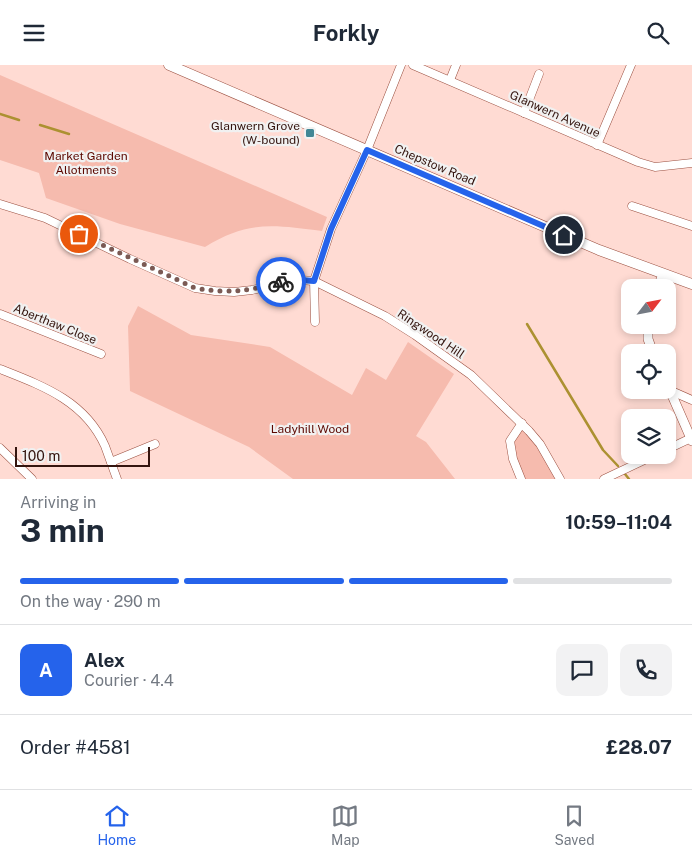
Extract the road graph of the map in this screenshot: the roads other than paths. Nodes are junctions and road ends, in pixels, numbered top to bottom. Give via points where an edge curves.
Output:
1 (169, 65) edge
2 (401, 65) edge
3 (413, 65) edge
4 (456, 65) edge
5 (631, 65) edge
6 (539, 74) dead end
7 (450, 80) junction
8 (524, 113) junction
9 (596, 145) junction
10 (367, 150) junction
11 (692, 163) edge
12 (0, 204) edge
13 (632, 206) dead end
14 (692, 226) edge
15 (663, 274) junction
16 (661, 279) edge
17 (314, 281) junction
18 (692, 284) edge
19 (0, 314) edge
20 (315, 323) dead end
21 (101, 354) dead end
22 (0, 369) edge
23 (676, 392) edge
24 (673, 399) edge
25 (692, 400) edge
26 (522, 423) junction
27 (691, 439) edge
28 (155, 444) dead end
29 (676, 446) edge
30 (0, 448) edge
31 (111, 462) junction
32 (636, 464) edge
33 (32, 479) edge
34 (117, 479) edge
35 (521, 479) edge
36 (560, 479) edge
37 (604, 479) edge

1 - 10 main road, Chepstow Road
2 - 10 street
3 - 7 street, Glanwern Avenue
4 - 7 street
5 - 9 street
6 - 8 street
7 - 8 street, Glanwern Avenue
8 - 9 street, Glanwern Avenue
9 - 11 street, Glanwern Avenue via 655,167
10 - 15 main road, Chepstow Road via 599,250
10 - 17 street via 331,229
12 - 17 street via 45,218 195,288 234,292 285,282
13 - 14 street
15 - 16 street
15 - 18 main road, Chepstow Road
17 - 20 street
17 - 26 street, Ringwood Hill via 385,316 415,335 471,375
19 - 21 street, Aberthaw Close
22 - 31 street via 50,389 74,405 96,431
23 - 25 street
24 - 27 street
26 - 35 street via 510,441
26 - 36 street, Ringwood Hill via 540,444
27 - 29 street
28 - 31 street
30 - 33 street
31 - 34 street
32 - 37 street

